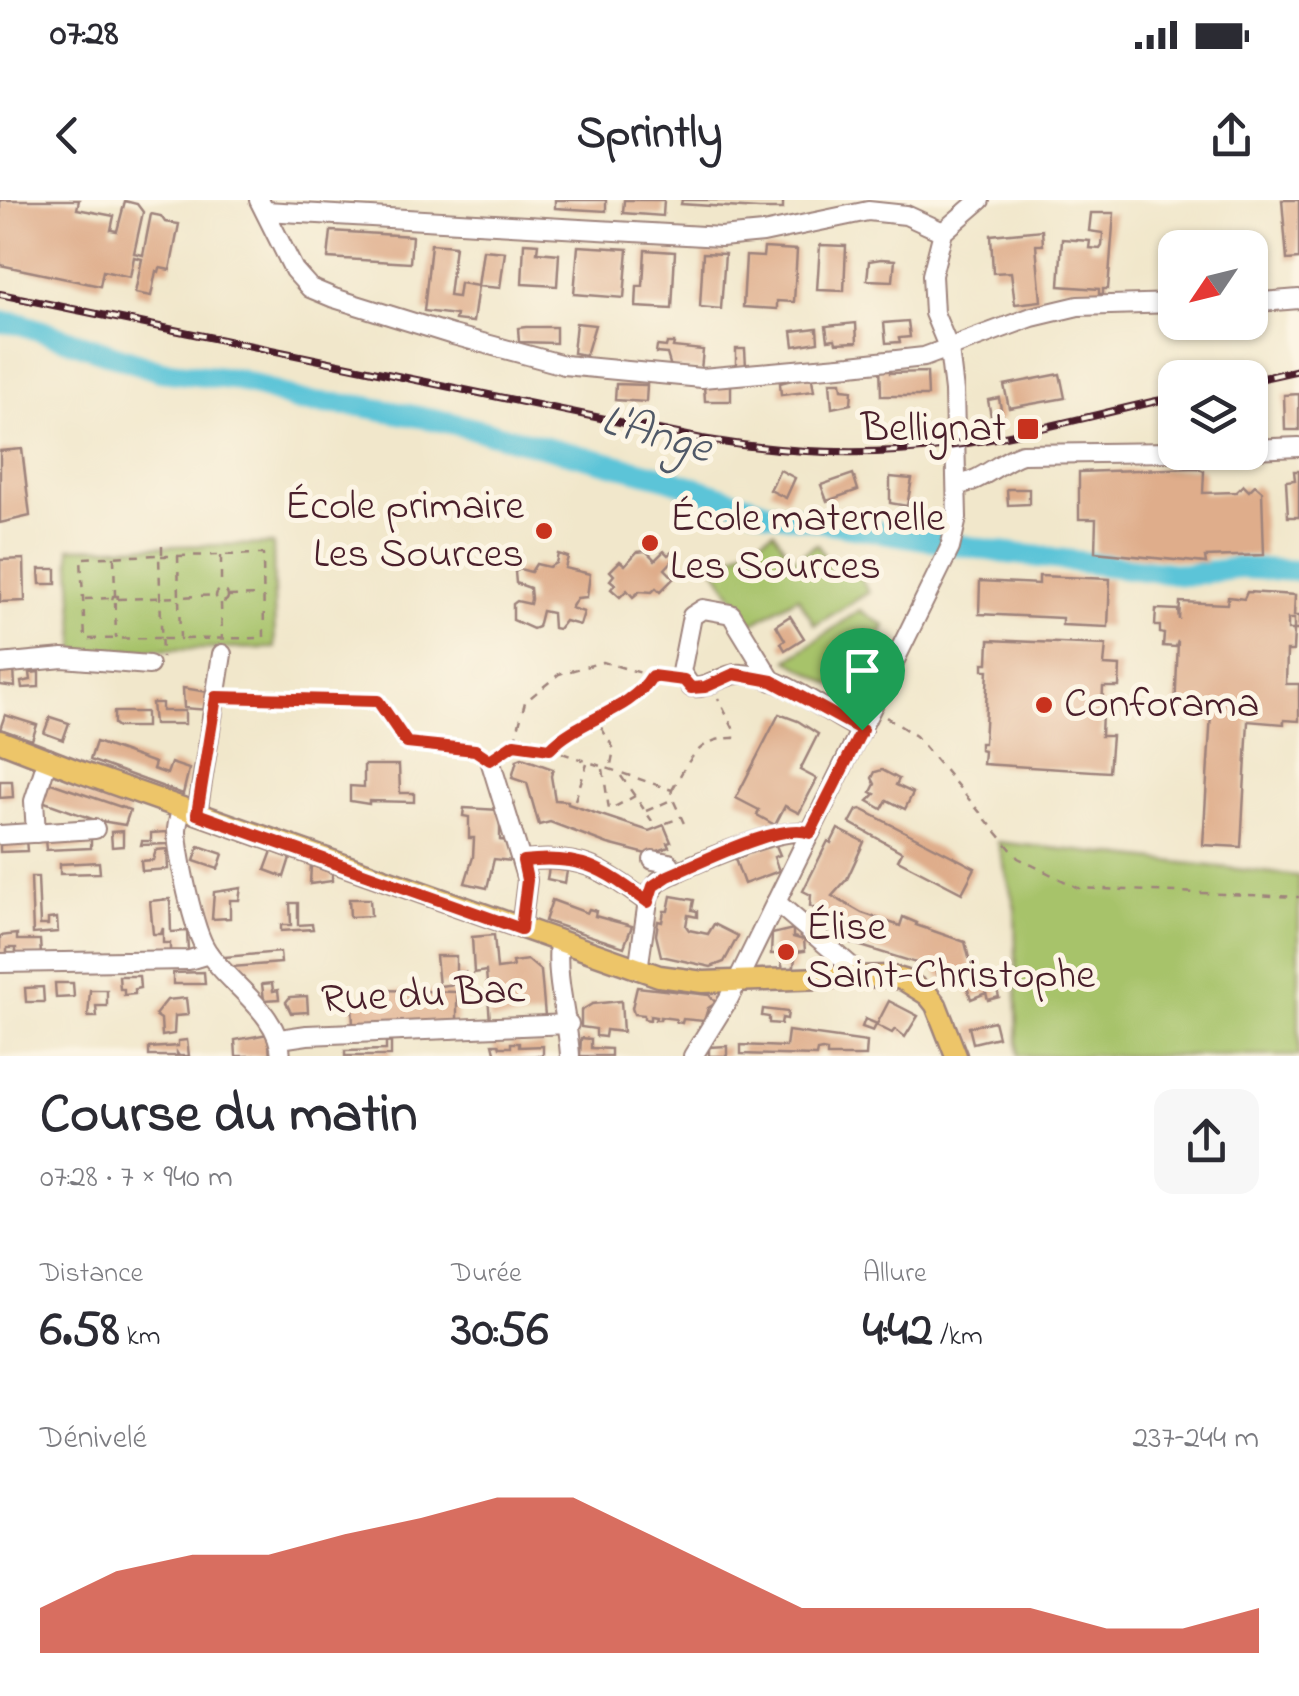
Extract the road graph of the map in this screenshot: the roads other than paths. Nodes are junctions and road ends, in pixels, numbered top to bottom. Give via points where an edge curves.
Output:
1 (980, 200) edge
2 (262, 206) edge
3 (944, 232) junction
4 (1299, 299) edge
5 (1268, 302) edge
6 (1158, 304) edge
7 (948, 349) junction
8 (1268, 448) edge
9 (1299, 448) edge
10 (1158, 452) edge
11 (957, 485) junction
12 (220, 654) road end
13 (155, 658) road end
14 (0, 664) edge
15 (772, 681) junction
16 (862, 730) junction
17 (0, 741) edge
18 (48, 758) junction
19 (490, 760) road end
20 (190, 811) junction
21 (95, 829) dead end
22 (36, 833) junction
23 (810, 833) junction
24 (0, 835) edge
25 (653, 860) dead end
26 (523, 861) junction
27 (676, 873) junction
28 (648, 902) junction
29 (776, 902) junction
30 (521, 929) junction
31 (559, 942) junction
32 (209, 954) junction
33 (0, 963) edge
34 (638, 970) junction
35 (853, 977) junction
36 (737, 982) junction
37 (569, 1024) junction
38 (281, 1048) edge
39 (570, 1056) edge
40 (693, 1056) edge
41 (956, 1056) edge

1 - 3 street
2 - 3 street via 721,237 868,211 906,215
2 - 7 street via 310,288 564,365 702,378 924,357
3 - 7 street via 932,275 934,313
4 - 5 street
6 - 7 street via 1078,306
7 - 11 street
8 - 9 street
10 - 11 street via 1022,454
11 - 16 street via 955,534
12 - 20 street
13 - 14 street
15 - 15 street via 732,614 703,609 692,616 681,661 691,688 734,674
15 - 16 street
16 - 23 street
17 - 18 main road
18 - 20 main road
18 - 22 street via 34,801
19 - 26 street
20 - 30 main road
20 - 32 street via 178,836 196,926
21 - 22 street
22 - 24 street
23 - 27 street via 773,834
23 - 29 street
25 - 27 street via 669,863
26 - 28 street via 555,858 603,870
26 - 30 street
27 - 28 street via 653,886
28 - 34 street
29 - 35 street via 852,966
29 - 36 street
30 - 31 main road
31 - 34 main road
31 - 37 street
32 - 33 street via 189,960
32 - 38 street
34 - 36 main road
35 - 36 main road
35 - 41 main road via 890,976 918,987 936,1005
36 - 40 street
37 - 38 street, Rue du Bac via 306,1035
37 - 39 street

